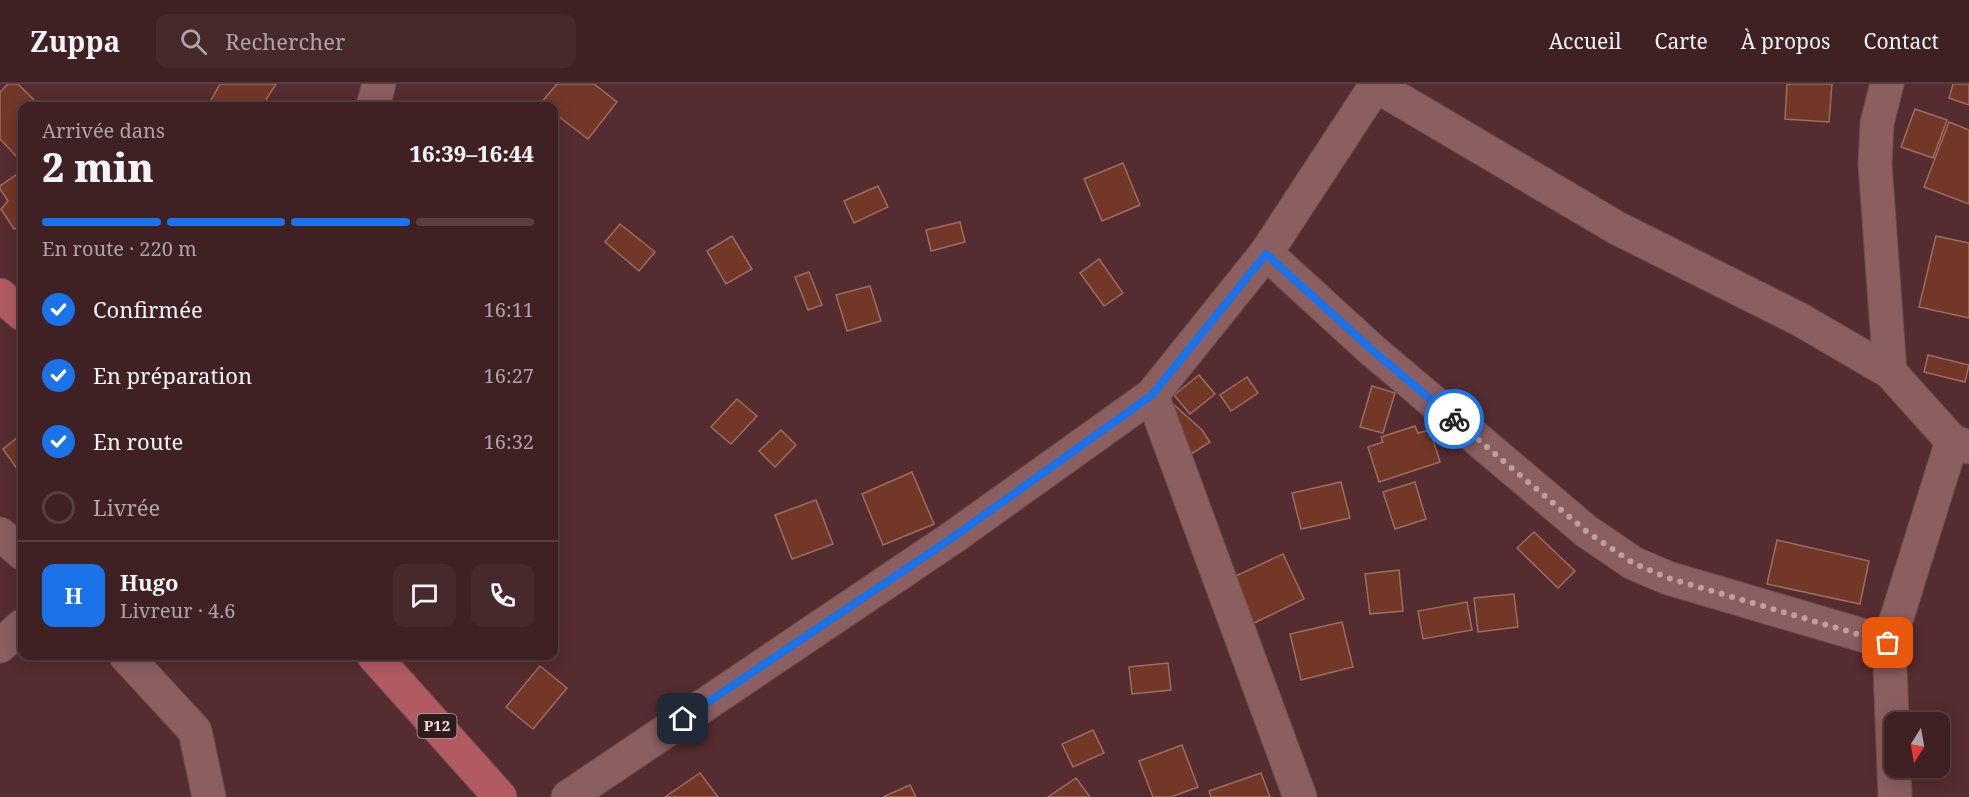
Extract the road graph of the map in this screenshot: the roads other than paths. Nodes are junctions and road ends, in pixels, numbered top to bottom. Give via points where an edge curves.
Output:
1 (379, 84) edge
2 (1887, 84) edge
3 (1374, 85) edge
4 (374, 102) edge
5 (1266, 254) junction
6 (0, 295) edge
7 (18, 311) edge
8 (1890, 372) junction
9 (1152, 395) junction
10 (1961, 444) edge
11 (0, 534) edge
12 (18, 550) edge
13 (18, 630) edge
14 (1888, 643) junction
15 (0, 646) edge
16 (130, 660) edge
17 (378, 660) edge
18 (209, 797) edge
19 (500, 797) edge
20 (568, 797) edge
21 (1300, 797) edge
22 (1894, 797) edge

1 - 4 street
2 - 8 street via 1877,123 1875,164
3 - 5 street
3 - 8 street via 1617,228 1799,319
5 - 9 street
5 - 14 street via 1372,350 1586,531 1633,563 1668,578
6 - 7 main road
8 - 10 street
9 - 20 street via 952,538
9 - 21 street
10 - 14 street
11 - 12 street
13 - 15 street
14 - 22 street
16 - 18 street via 195,731
17 - 19 main road, P12

